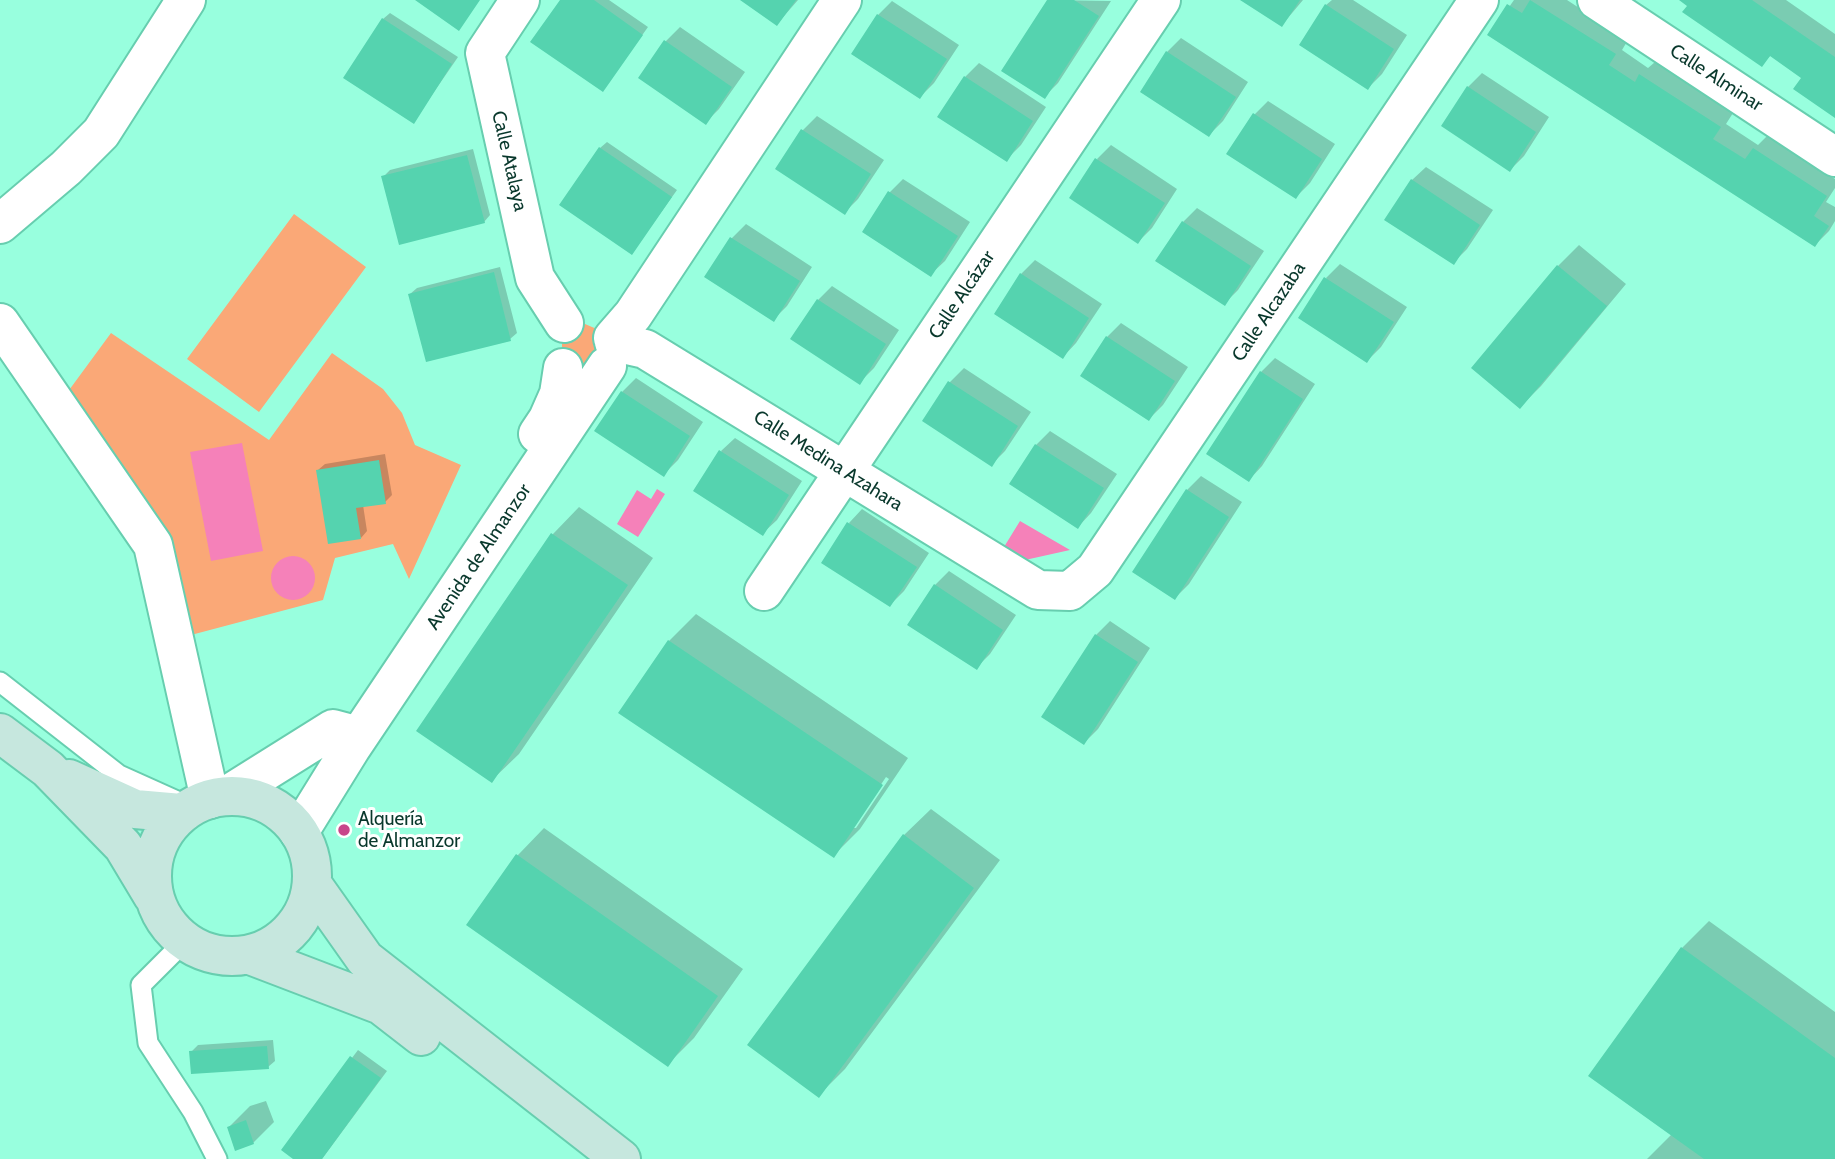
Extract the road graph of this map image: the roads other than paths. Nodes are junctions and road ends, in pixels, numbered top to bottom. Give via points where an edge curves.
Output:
1 (186, 0) edge
2 (520, 0) edge
3 (842, 0) edge
4 (1161, 0) edge
5 (1479, 0) edge
6 (1597, 0) edge
7 (1835, 157) edge
8 (0, 224) edge
9 (0, 323) edge
10 (564, 323) junction
11 (611, 348) junction
12 (563, 368) junction
13 (844, 471) junction
14 (1038, 590) joint
15 (764, 591) dead end
16 (0, 682) edge
17 (0, 733) edge
18 (342, 739) junction
19 (47, 769) junction
20 (202, 804) junction
21 (299, 832) junction
22 (312, 884) junction
23 (153, 896) junction
24 (184, 942) junction
25 (250, 955) junction
26 (216, 1159) edge
27 (580, 1159) edge
28 (621, 1159) edge

1 - 8 street via 101,133
2 - 10 street, Calle Atalaya via 485,53 535,278
3 - 11 street, Avenida de Almanzor
4 - 13 street, Calle Alcázar
5 - 14 street, Calle Alcazaba via 1095,570 1070,591
6 - 7 street, Calle Alminar
9 - 20 street via 153,545
10 - 11 street via 592,317 608,328
10 - 12 street via 554,340
11 - 12 street via 591,376 571,374
11 - 13 street, Calle Medina Azahara via 645,349
11 - 18 street, Avenida de Almanzor
12 - 18 street, Avenida de Almanzor via 548,419 358,702
13 - 14 street, Calle Medina Azahara
13 - 15 street, Calle Alcázar
16 - 20 lane via 119,775
17 - 19 main road
18 - 20 street, Avenida de Almanzor
18 - 21 street, Avenida de Almanzor
19 - 20 main road via 135,808
19 - 23 main road via 123,846
20 - 21 main road via 247,797 285,816
20 - 23 main road via 169,826 159,841 153,858
21 - 22 main road via 312,866
22 - 25 main road via 308,904 286,937
22 - 28 main road via 365,959
23 - 24 main road via 170,929
24 - 25 main road via 205,953
24 - 26 lane via 141,985 148,1043 193,1112
25 - 27 main road via 381,1005

